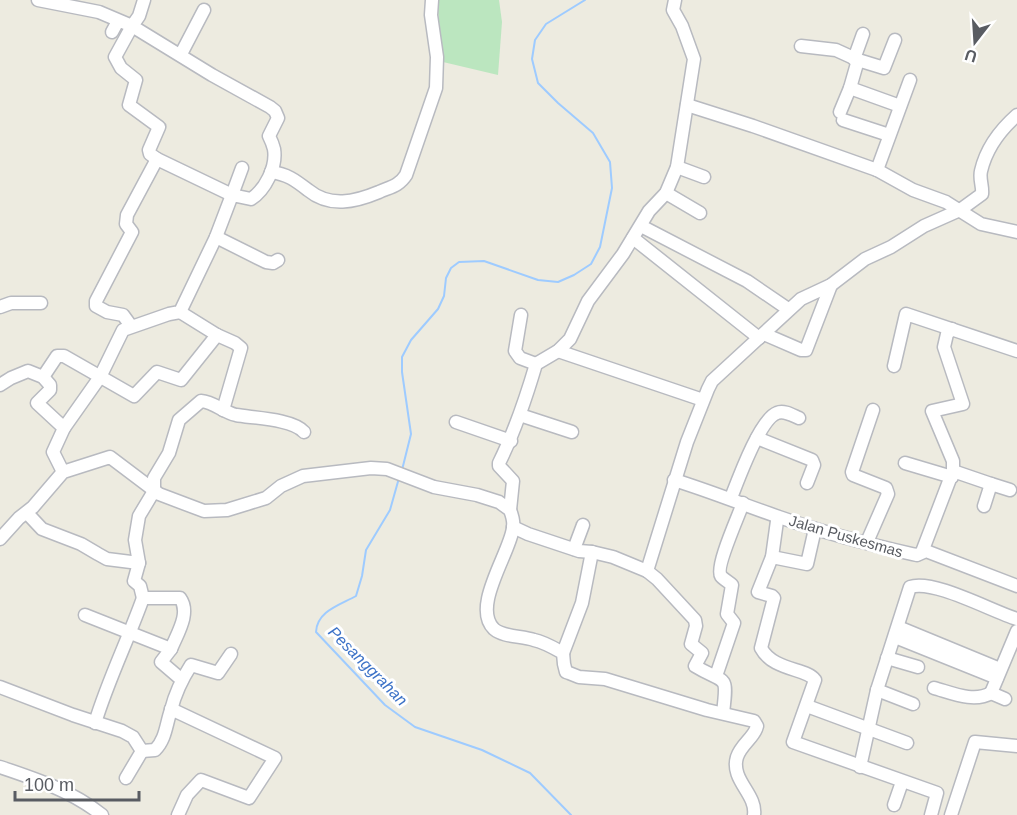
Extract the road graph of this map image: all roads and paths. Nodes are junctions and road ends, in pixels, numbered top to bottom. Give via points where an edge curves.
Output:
1 (38, 0) edge
2 (144, 0) edge
3 (432, 0) edge
4 (675, 0) edge
5 (204, 10) dead end
6 (132, 26) junction
7 (863, 34) dead end
8 (895, 40) dead end
9 (801, 46) dead end
10 (181, 54) junction
11 (856, 60) junction
12 (910, 80) dead end
13 (850, 88) junction
14 (687, 105) junction
15 (900, 105) junction
16 (1017, 115) edge
17 (889, 135) junction
18 (157, 159) junction
19 (677, 167) junction
20 (242, 168) dead end
21 (877, 170) junction
22 (271, 172) junction
23 (704, 177) dead end
24 (666, 193) junction
25 (232, 195) junction
26 (960, 210) junction
27 (700, 213) dead end
28 (641, 226) junction
29 (1017, 232) edge
30 (216, 237) junction
31 (633, 238) junction
32 (278, 260) dead end
33 (831, 285) junction
34 (41, 303) dead end
35 (0, 307) edge
36 (788, 309) junction
37 (180, 312) junction
38 (521, 315) dead end
39 (131, 326) junction
40 (952, 329) junction
41 (217, 335) junction
42 (761, 336) junction
43 (558, 351) junction
44 (1017, 351) edge
45 (536, 364) junction
46 (894, 366) dead end
47 (43, 377) junction
48 (100, 377) junction
49 (0, 385) edge
50 (703, 400) junction
51 (223, 410) junction
52 (873, 410) dead end
53 (520, 415) junction
54 (799, 418) dead end
55 (456, 422) dead end
56 (64, 428) junction
57 (304, 432) dead end
58 (572, 432) dead end
59 (757, 438) junction
60 (511, 441) junction
61 (905, 463) dead end
62 (63, 472) junction
63 (952, 474) junction
64 (674, 480) junction
65 (807, 483) dead end
66 (991, 484) junction
67 (1010, 490) dead end
68 (154, 491) junction
69 (730, 498) junction
70 (743, 503) junction
71 (984, 506) dead end
72 (510, 510) junction
73 (27, 513) junction
74 (777, 520) dead end
75 (583, 525) dead end
76 (513, 527) junction
77 (816, 529) junction
78 (0, 539) edge
79 (867, 542) junction
80 (574, 549) junction
81 (592, 552) junction
82 (922, 552) junction
83 (772, 557) junction
84 (139, 563) junction
85 (647, 571) junction
86 (1017, 586) edge
87 (143, 598) junction
88 (85, 615) dead end
89 (1017, 619) edge
90 (1017, 631) edge
91 (897, 632) junction
92 (131, 633) junction
93 (171, 649) junction
94 (563, 653) junction
95 (231, 654) dead end
96 (886, 658) junction
97 (918, 667) dead end
98 (998, 674) junction
99 (716, 676) junction
100 (182, 680) junction
101 (0, 687) edge
102 (934, 688) dead end
103 (877, 690) junction
104 (991, 693) junction
105 (1005, 699) dead end
106 (913, 704) dead end
107 (807, 706) junction
108 (171, 708) junction
109 (723, 713) junction
110 (95, 723) junction
111 (867, 729) junction
112 (907, 743) dead end
113 (1017, 746) edge
114 (142, 751) junction
115 (860, 766) junction
116 (0, 767) edge
117 (126, 778) dead end
118 (902, 782) junction
119 (894, 805) dead end
120 (102, 815) edge
121 (178, 815) edge
122 (754, 815) edge
123 (931, 815) edge
124 (951, 815) edge

1 - 6 street via 99,12 115,27
2 - 6 street
3 - 22 street via 436,88 400,184 344,203 309,192 286,174
4 - 14 street via 673,10 694,59
5 - 10 street
6 - 10 street
6 - 18 street via 115,57 136,80 129,105 159,127 149,150
7 - 11 street
8 - 11 street via 884,68
9 - 11 street via 836,50
10 - 22 street via 275,111 278,118 269,136 274,150
11 - 13 street
12 - 15 street
13 - 15 street
13 - 17 street via 842,116
14 - 19 street
14 - 21 street
15 - 17 street
16 - 26 street via 988,150 981,171 982,194
17 - 21 street
18 - 25 street
18 - 39 street via 127,215 126,224 132,232 96,301 96,306 107,312 123,315
19 - 23 street
19 - 24 street
20 - 25 street
21 - 26 street
22 - 25 street via 251,200
24 - 27 street
24 - 28 street
25 - 30 street
26 - 29 street via 981,224
26 - 33 street via 865,259
28 - 31 street
28 - 36 street via 747,281
30 - 32 street via 266,262
30 - 37 street
31 - 42 street
31 - 43 street via 588,301 570,339
33 - 36 street
33 - 42 street via 806,350
34 - 35 street
36 - 42 street
37 - 39 street
37 - 41 street
38 - 45 street via 515,351 520,358
39 - 48 street via 123,330
40 - 44 street
40 - 46 street via 906,314
40 - 63 street via 944,347 963,404 932,411 953,460
41 - 48 street via 181,380 157,372 134,396
41 - 51 street via 241,348
42 - 50 street via 712,381
43 - 45 street
43 - 50 street
45 - 53 street
47 - 48 street via 57,356 69,358
47 - 49 street via 24,372
47 - 56 street via 51,386 38,405
48 - 56 street
50 - 64 street
51 - 57 street via 297,426
51 - 68 street via 201,401 179,420 169,453 154,478
52 - 79 street via 852,472 861,480 886,488 888,494
53 - 58 street
53 - 60 street
54 - 59 street via 777,412
55 - 60 street
56 - 62 street via 52,452
59 - 65 street via 812,460 814,465
59 - 69 street
60 - 72 street via 499,465 513,481
61 - 63 street
62 - 68 street via 110,457
62 - 73 street
63 - 66 street
63 - 82 street
64 - 69 street, Jalan Puskesmas
64 - 85 street
66 - 67 street
66 - 71 street
68 - 72 street via 204,511 227,510 266,498 303,476 371,468 477,495
68 - 84 street via 136,527
69 - 70 street, Jalan Puskesmas
70 - 77 street, Jalan Puskesmas
70 - 99 street via 719,570 732,585 727,614 734,623
72 - 76 street
73 - 78 street
73 - 84 street via 42,529 107,559
74 - 83 street
75 - 80 street
76 - 80 street
76 - 94 street via 489,597 487,617 501,633 534,639
77 - 79 street, Jalan Puskesmas
77 - 83 street via 807,564
79 - 82 street, Jalan Puskesmas via 917,555
80 - 81 street
81 - 85 street
81 - 94 street via 582,603
82 - 86 street, Jalan Puskesmas via 941,555
83 - 107 street via 758,592 774,598 761,648 786,668 814,677
84 - 87 street via 134,580
85 - 99 street via 692,615 696,626 691,644 702,653 695,666
87 - 92 street
87 - 93 street via 182,599 185,614
88 - 92 street
89 - 91 street via 918,584 910,587
90 - 98 street
91 - 96 street
91 - 98 street
92 - 93 street
92 - 110 street
93 - 100 street via 161,662
94 - 109 street via 566,672 579,677 605,680
95 - 100 street via 218,673 191,665
96 - 97 street
96 - 103 street
98 - 104 street
99 - 109 street via 726,687
100 - 108 street
101 - 110 street
102 - 104 street via 963,697
103 - 106 street
103 - 111 street
104 - 105 street
107 - 111 street
107 - 115 street via 794,742
108 - 114 street via 159,745 155,750
108 - 121 street via 275,758 249,798 201,780 187,795
109 - 122 street via 754,721 757,726 737,759 742,783 755,803
110 - 114 street via 133,737
111 - 112 street
111 - 115 street
113 - 124 street via 975,742
114 - 117 street
115 - 118 street
116 - 120 street via 62,790
118 - 119 street
118 - 123 street via 937,793

